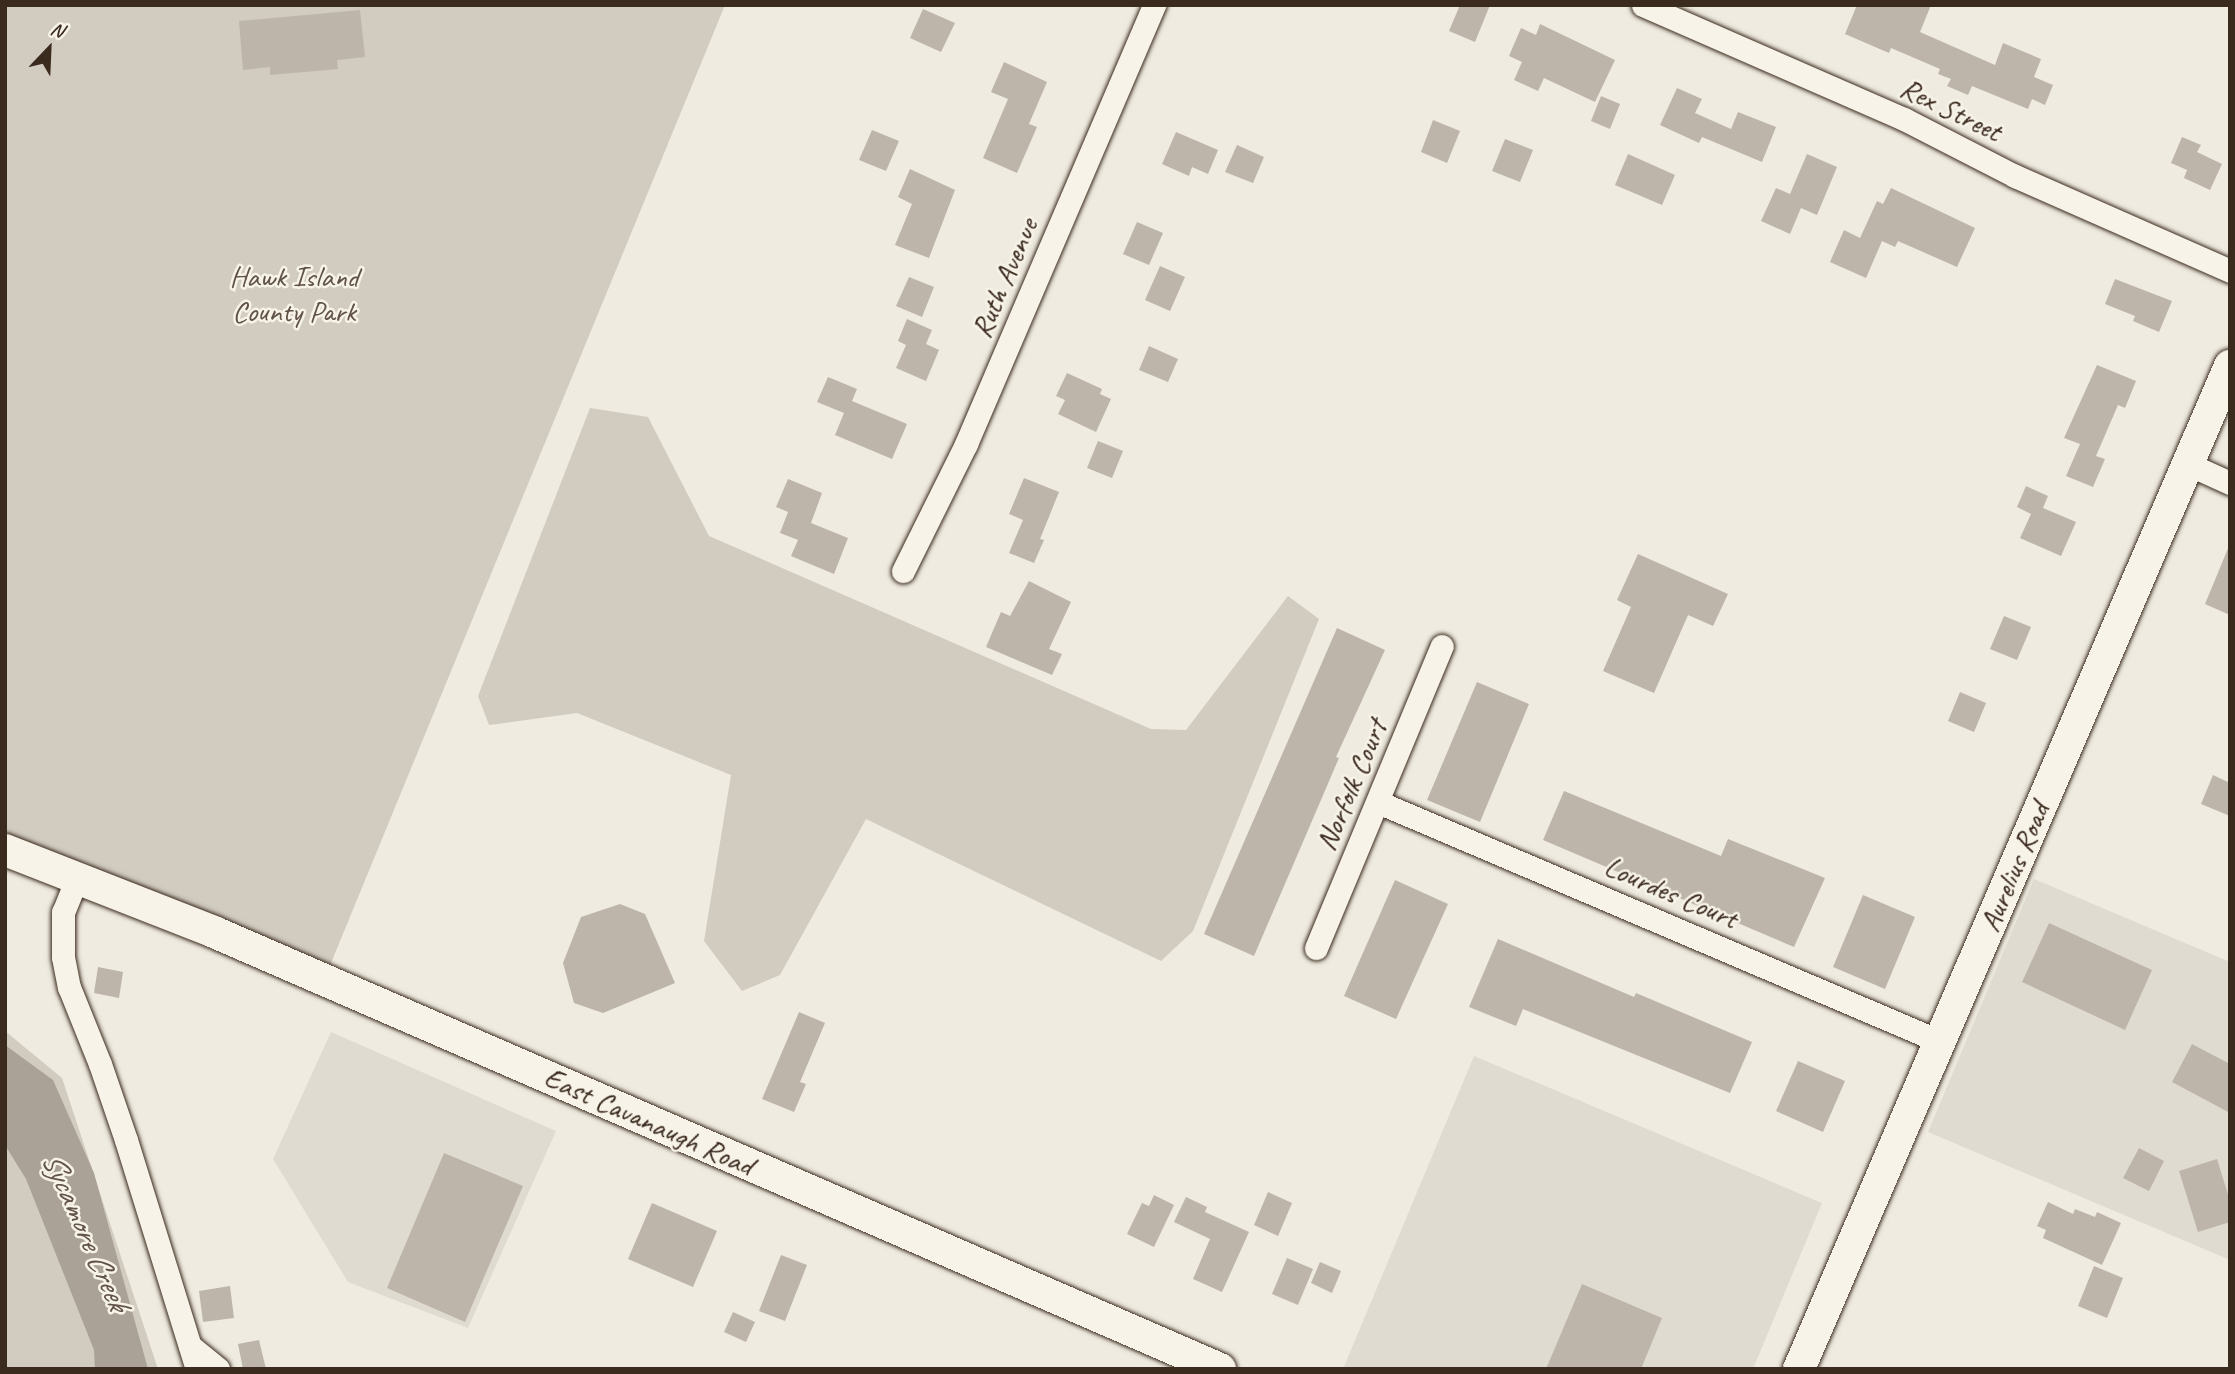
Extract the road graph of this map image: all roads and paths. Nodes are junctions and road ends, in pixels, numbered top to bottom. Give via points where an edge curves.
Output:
1 (1154, 5) edge
2 (1643, 5) edge
3 (2230, 271) edge
4 (2230, 366) edge
5 (2188, 464) junction
6 (2230, 483) edge
7 (903, 571) dead end
8 (1442, 646) dead end
9 (1378, 802) junction
10 (5, 850) edge
11 (77, 878) junction
12 (1316, 948) dead end
13 (1939, 1041) junction
14 (190, 1346) junction
15 (197, 1369) edge
16 (218, 1369) edge
17 (1220, 1369) edge
18 (1798, 1369) edge

1 - 7 street, Ruth Avenue via 966,444
2 - 3 street, Rex Street
4 - 5 street, Aurelius Road
5 - 6 street
5 - 13 street, Aurelius Road
8 - 9 street, Norfolk Court
9 - 12 street, Norfolk Court
9 - 13 street, Lourdes Court
10 - 11 street, East Cavanaugh Road
11 - 14 street via 63,912 63,957 69,987 127,1140
11 - 17 street, East Cavanaugh Road via 214,932
13 - 18 street, Aurelius Road
14 - 15 street
14 - 16 street

